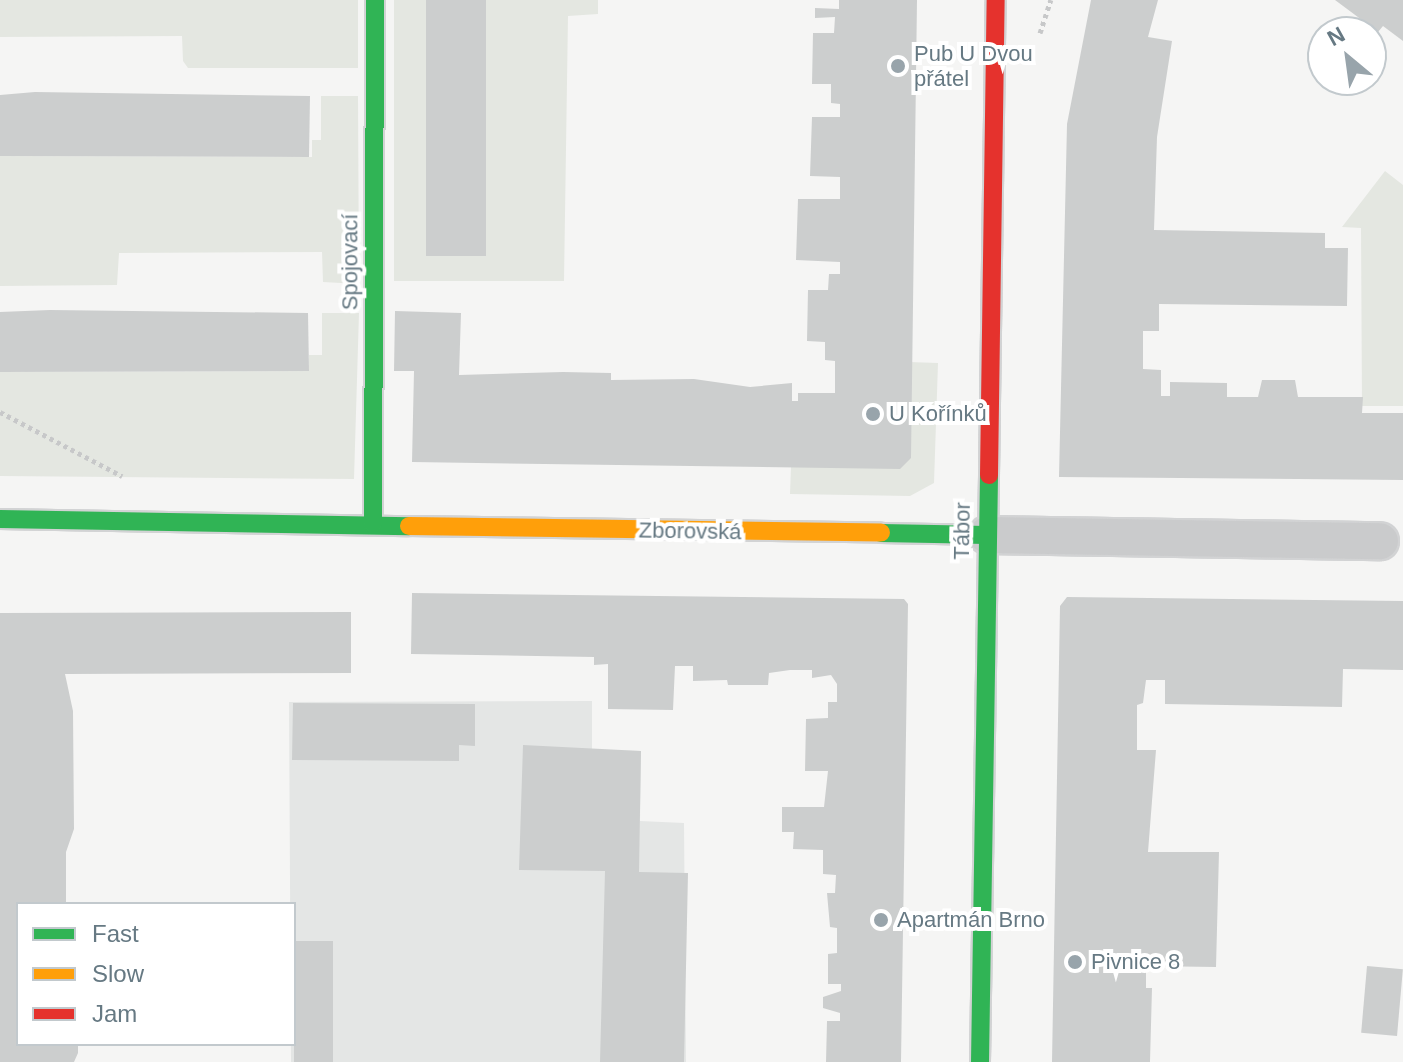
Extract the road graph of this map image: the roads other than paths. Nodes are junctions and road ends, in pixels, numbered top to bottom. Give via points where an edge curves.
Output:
1 (375, 0) edge
2 (996, 0) edge
3 (0, 519) edge
4 (373, 524) junction
5 (987, 535) junction
6 (1380, 541) dead end
7 (980, 1062) edge

1 - 4 street, Spojovací
2 - 5 street, Tábor
3 - 4 street, Zborovská
4 - 5 street, Zborovská
5 - 6 street, Zborovská
5 - 7 street, Tábor

